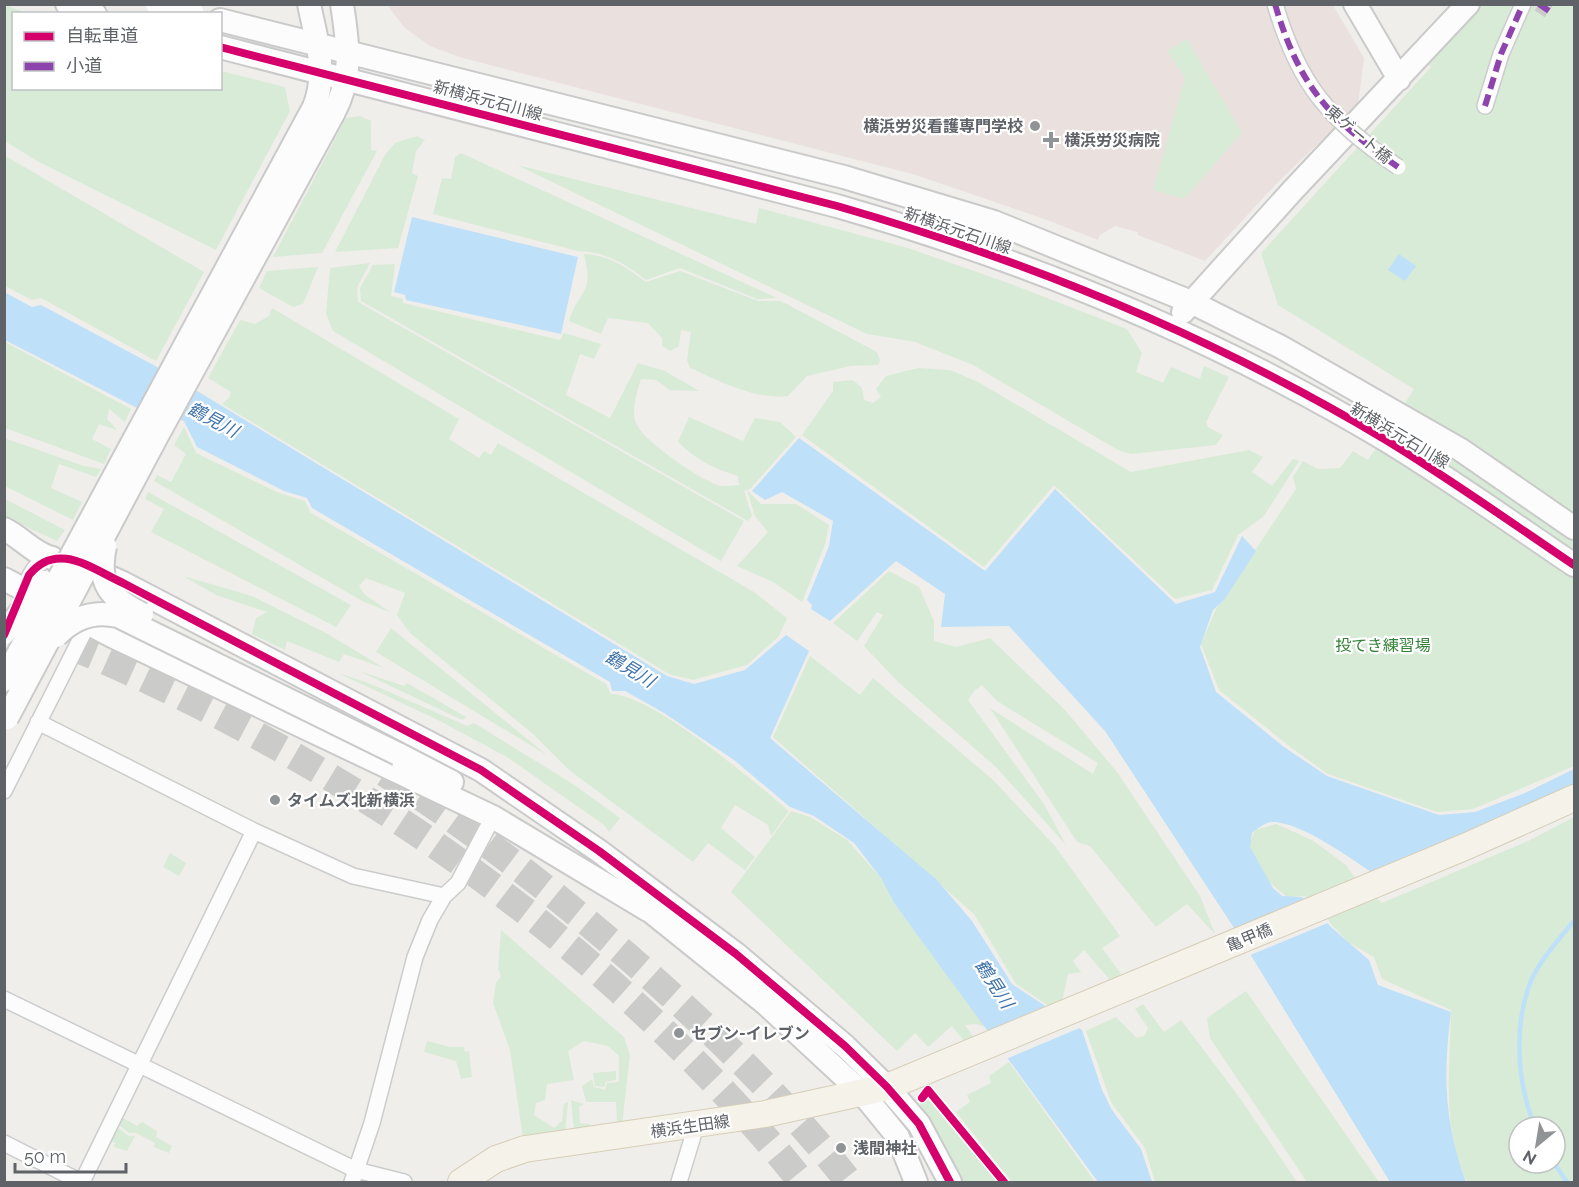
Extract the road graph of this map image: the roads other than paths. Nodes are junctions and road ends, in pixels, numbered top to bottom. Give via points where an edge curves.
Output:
1 (67, 4) edge
2 (157, 4) edge
3 (309, 4) edge
4 (342, 4) edge
5 (1275, 4) edge
6 (1355, 4) edge
7 (1468, 4) edge
8 (1523, 4) edge
9 (89, 12) edge
10 (186, 12) edge
11 (222, 21) edge
12 (317, 43) junction
13 (222, 47) edge
14 (348, 51) junction
15 (322, 72) junction
16 (348, 78) junction
17 (1399, 79) junction
18 (1485, 106) dead end
19 (323, 110) junction
20 (1398, 167) dead end
21 (1191, 302) junction
22 (1172, 328) junction
23 (99, 528) junction
24 (1575, 528) edge
25 (4, 529) edge
26 (57, 557) junction
27 (1575, 565) edge
28 (14, 585) edge
29 (88, 624) junction
30 (4, 634) edge
31 (47, 646) junction
32 (4, 680) edge
33 (6, 721) edge
34 (38, 722) junction
35 (400, 749) junction
36 (4, 791) edge
37 (1575, 798) edge
38 (493, 817) junction
39 (254, 831) junction
40 (444, 896) junction
41 (648, 910) junction
42 (675, 910) junction
43 (4, 999) edge
44 (139, 1065) junction
45 (922, 1071) joint
46 (887, 1087) junction
47 (863, 1094) junction
48 (696, 1126) junction
49 (4, 1143) edge
50 (354, 1176) edge
51 (81, 1182) edge
52 (404, 1182) edge
53 (460, 1182) edge
54 (679, 1182) edge
55 (916, 1182) edge
56 (950, 1182) edge

1 - 9 street
2 - 10 street, bridge
3 - 12 street
4 - 14 street
5 - 20 street, 東ゲート橋, bridge via 1292,53 1319,100 1365,144
6 - 17 street
7 - 17 street
8 - 18 street via 1501,54
11 - 12 street, 新横浜元石川線
12 - 14 street, 新横浜元石川線
12 - 15 street
13 - 15 street, 新横浜元石川線
14 - 16 street
14 - 21 street, 新横浜元石川線 via 908,194 1041,239
15 - 16 street, 新横浜元石川線
15 - 19 street
16 - 19 street
16 - 22 street, 新横浜元石川線 via 915,228 1060,281
17 - 21 street
19 - 23 street, bridge
21 - 22 street
21 - 24 street, 新横浜元石川線 via 1401,414
22 - 27 street, 新横浜元石川線 via 1386,440
23 - 30 street, bridge via 65,549
23 - 31 street, bridge
23 - 32 street, bridge
23 - 35 street, bridge via 103,578 112,597
25 - 26 street via 40,554
26 - 28 street
26 - 42 street via 123,583 481,770 599,850
28 - 29 street
28 - 30 street
29 - 34 street
29 - 38 street
31 - 33 street, bridge
31 - 35 street, bridge via 60,631 80,618 104,612 118,616
34 - 36 street
34 - 39 street
35 - 41 street via 581,858
35 - 42 street via 513,805
37 - 45 main road, 亀甲橋
38 - 40 street via 458,883
38 - 41 street
39 - 40 street via 353,876
39 - 44 street
40 - 50 street via 415,957 372,1124
41 - 47 street via 766,1004
42 - 46 street via 745,961
43 - 44 street
44 - 50 street
44 - 51 street
45 - 46 main road, 横浜生田線
46 - 47 main road, 横浜生田線
46 - 56 street via 919,1124
47 - 48 main road, 横浜生田線
47 - 55 street via 898,1137
48 - 53 main road, 横浜生田線 via 525,1149 496,1159
48 - 54 street
49 - 51 street
50 - 52 street

